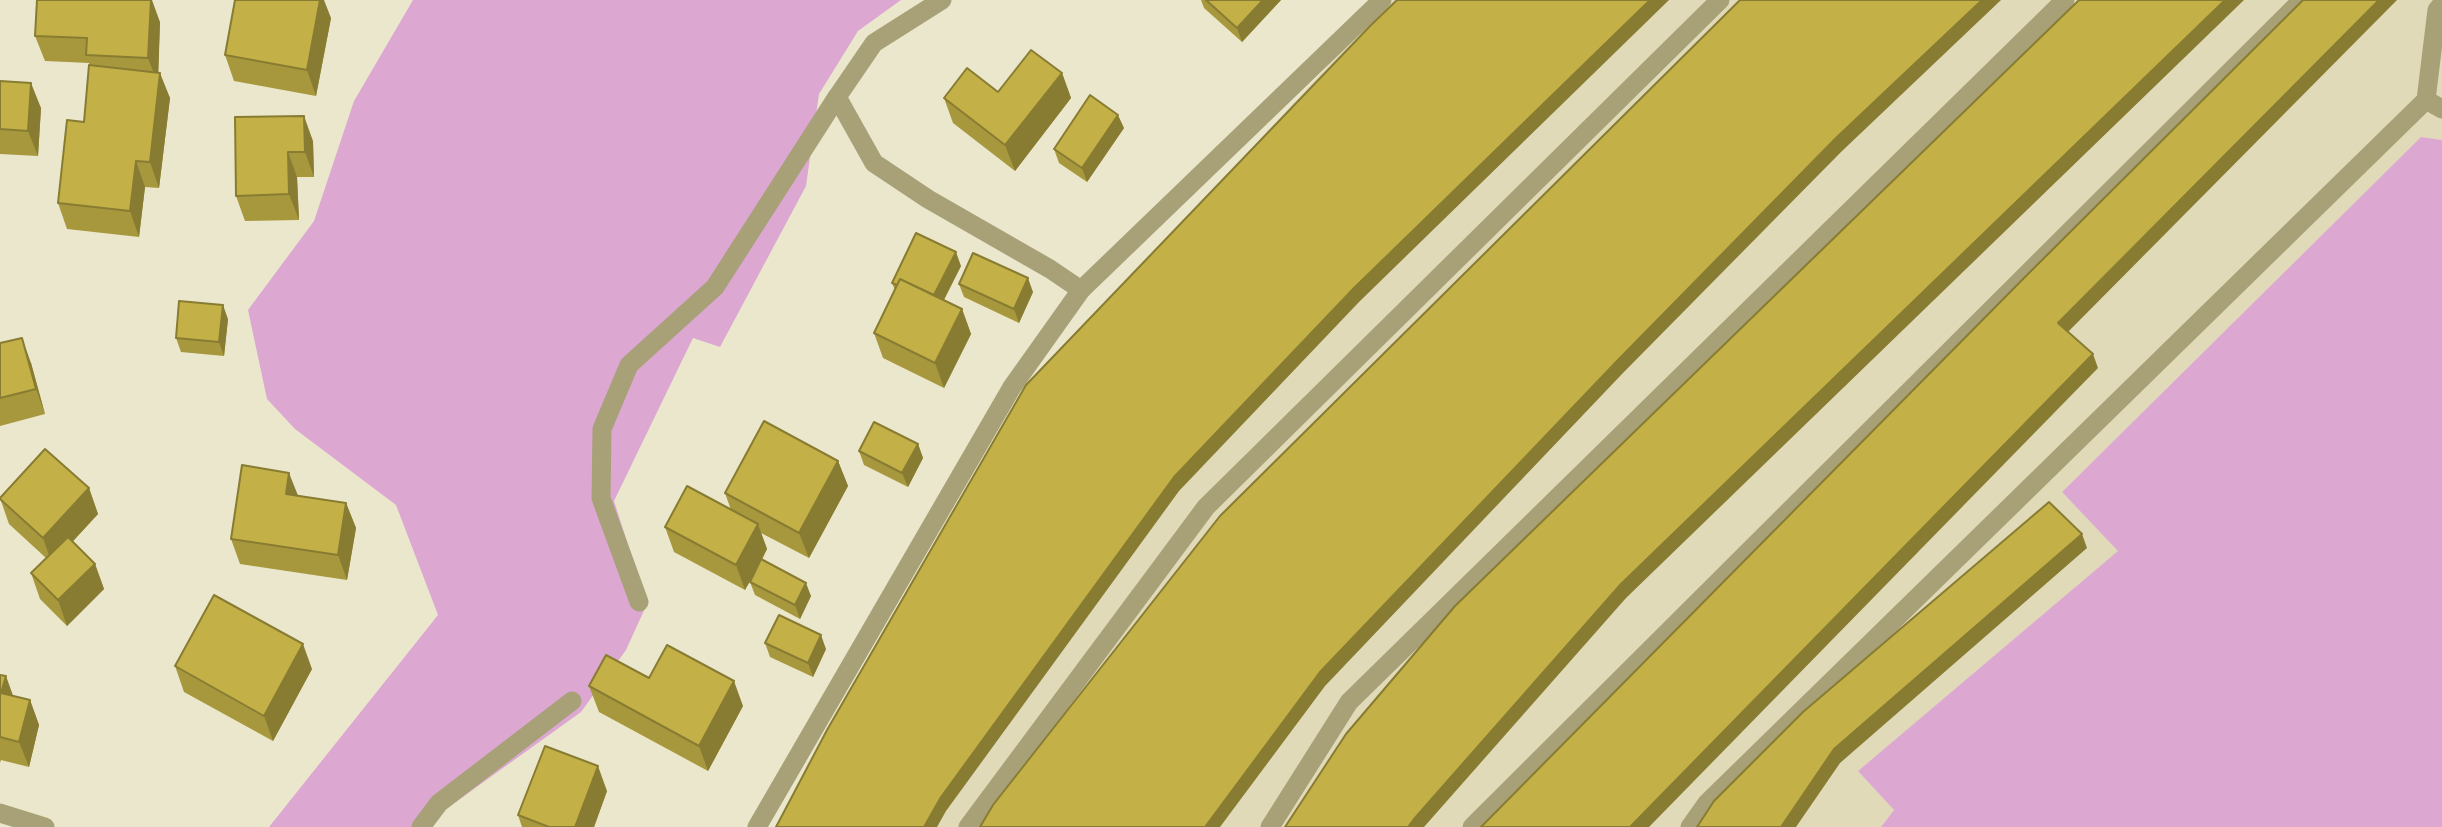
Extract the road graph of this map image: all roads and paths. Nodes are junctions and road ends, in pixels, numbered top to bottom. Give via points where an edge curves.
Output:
1 (942, 0) edge
2 (1382, 0) edge
3 (1720, 0) edge
4 (2064, 0) edge
5 (2302, 0) edge
6 (2442, 4) edge
7 (837, 97) junction
8 (2434, 105) edge
9 (1081, 290) junction
10 (639, 602) dead end
11 (572, 701) dead end
12 (0, 813) edge
13 (46, 827) edge
14 (421, 827) edge
15 (757, 827) edge
16 (968, 827) edge
17 (1270, 827) edge
18 (1472, 827) edge
19 (1690, 827) edge

1 - 7 street via 874,43
2 - 9 street
3 - 16 street via 1206,507
4 - 17 street via 1349,702
5 - 18 street
6 - 8 street via 2437,10
7 - 9 street via 874,163
7 - 10 street via 715,287 629,365 602,429 601,498
8 - 19 street via 1707,803
9 - 15 street via 1012,387
11 - 14 street via 439,803
12 - 13 street

